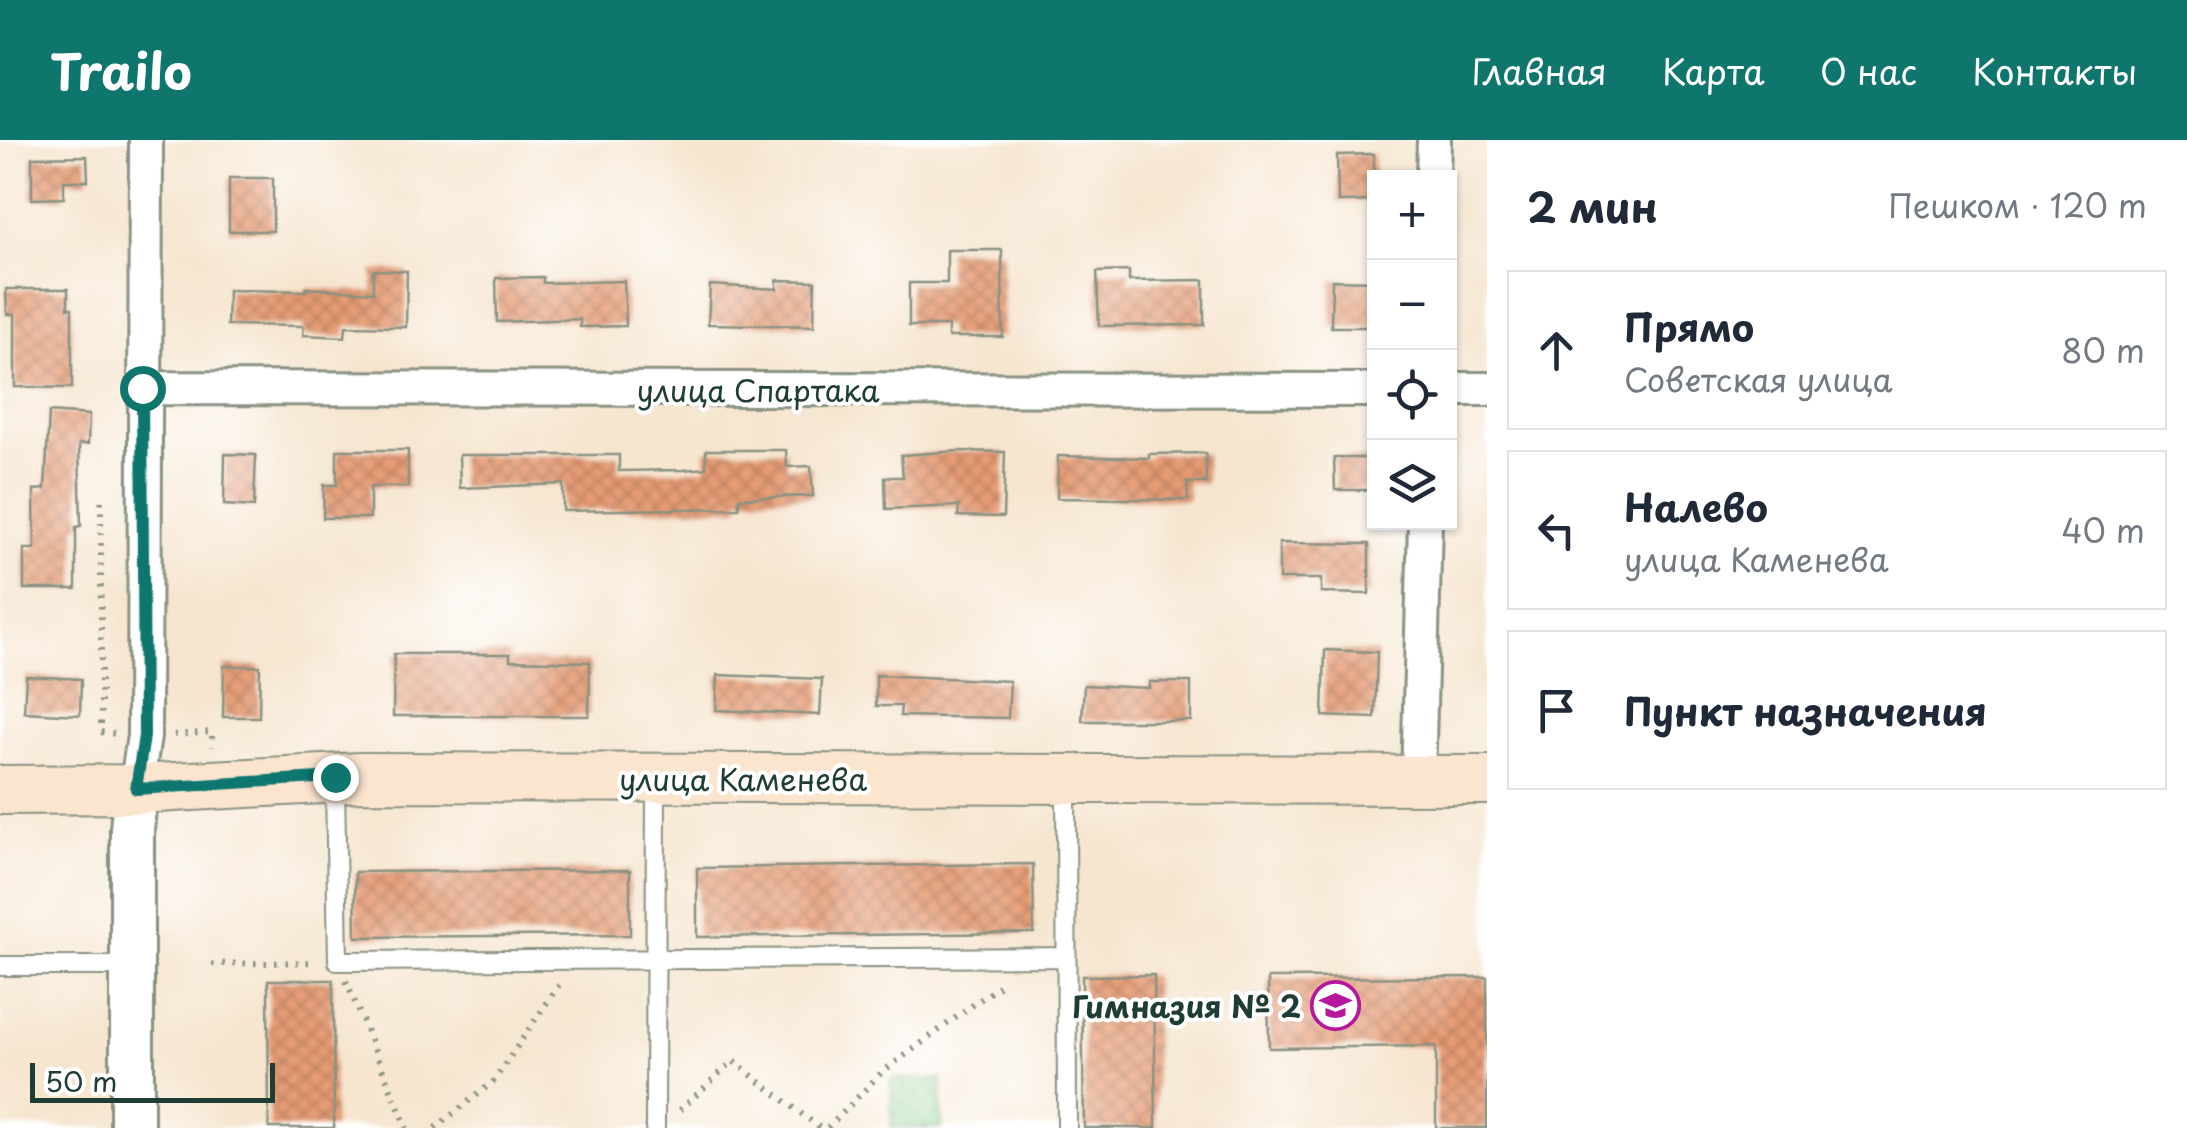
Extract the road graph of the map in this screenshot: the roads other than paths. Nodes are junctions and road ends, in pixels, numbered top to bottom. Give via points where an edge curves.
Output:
1 (146, 140) edge
2 (1434, 140) edge
3 (1433, 170) edge
4 (142, 388) junction
5 (1457, 389) edge
6 (1487, 389) edge
7 (1367, 390) edge
8 (1425, 530) edge
9 (335, 777) junction
10 (656, 777) junction
11 (1066, 779) junction
12 (1418, 780) junction
13 (1487, 780) edge
14 (136, 789) junction
15 (0, 790) edge
16 (1066, 957) junction
17 (656, 960) junction
18 (0, 966) edge
19 (132, 966) junction
20 (132, 1128) edge
21 (655, 1128) edge
22 (1067, 1128) edge

1 - 4 street
2 - 3 street
4 - 7 street, улица Спартака
4 - 14 street via 144,736
5 - 6 street
8 - 12 street
9 - 10 main road, улица Каменева
9 - 14 main road, улица Каменева
9 - 17 lane via 338,962
10 - 11 main road, улица Каменева
10 - 17 lane
11 - 12 main road, улица Каменева
11 - 16 lane
12 - 13 main road, улица Каменева
14 - 15 main road, улица Каменева
14 - 19 street
16 - 17 lane
16 - 22 lane
17 - 21 lane
18 - 19 lane
19 - 20 street

